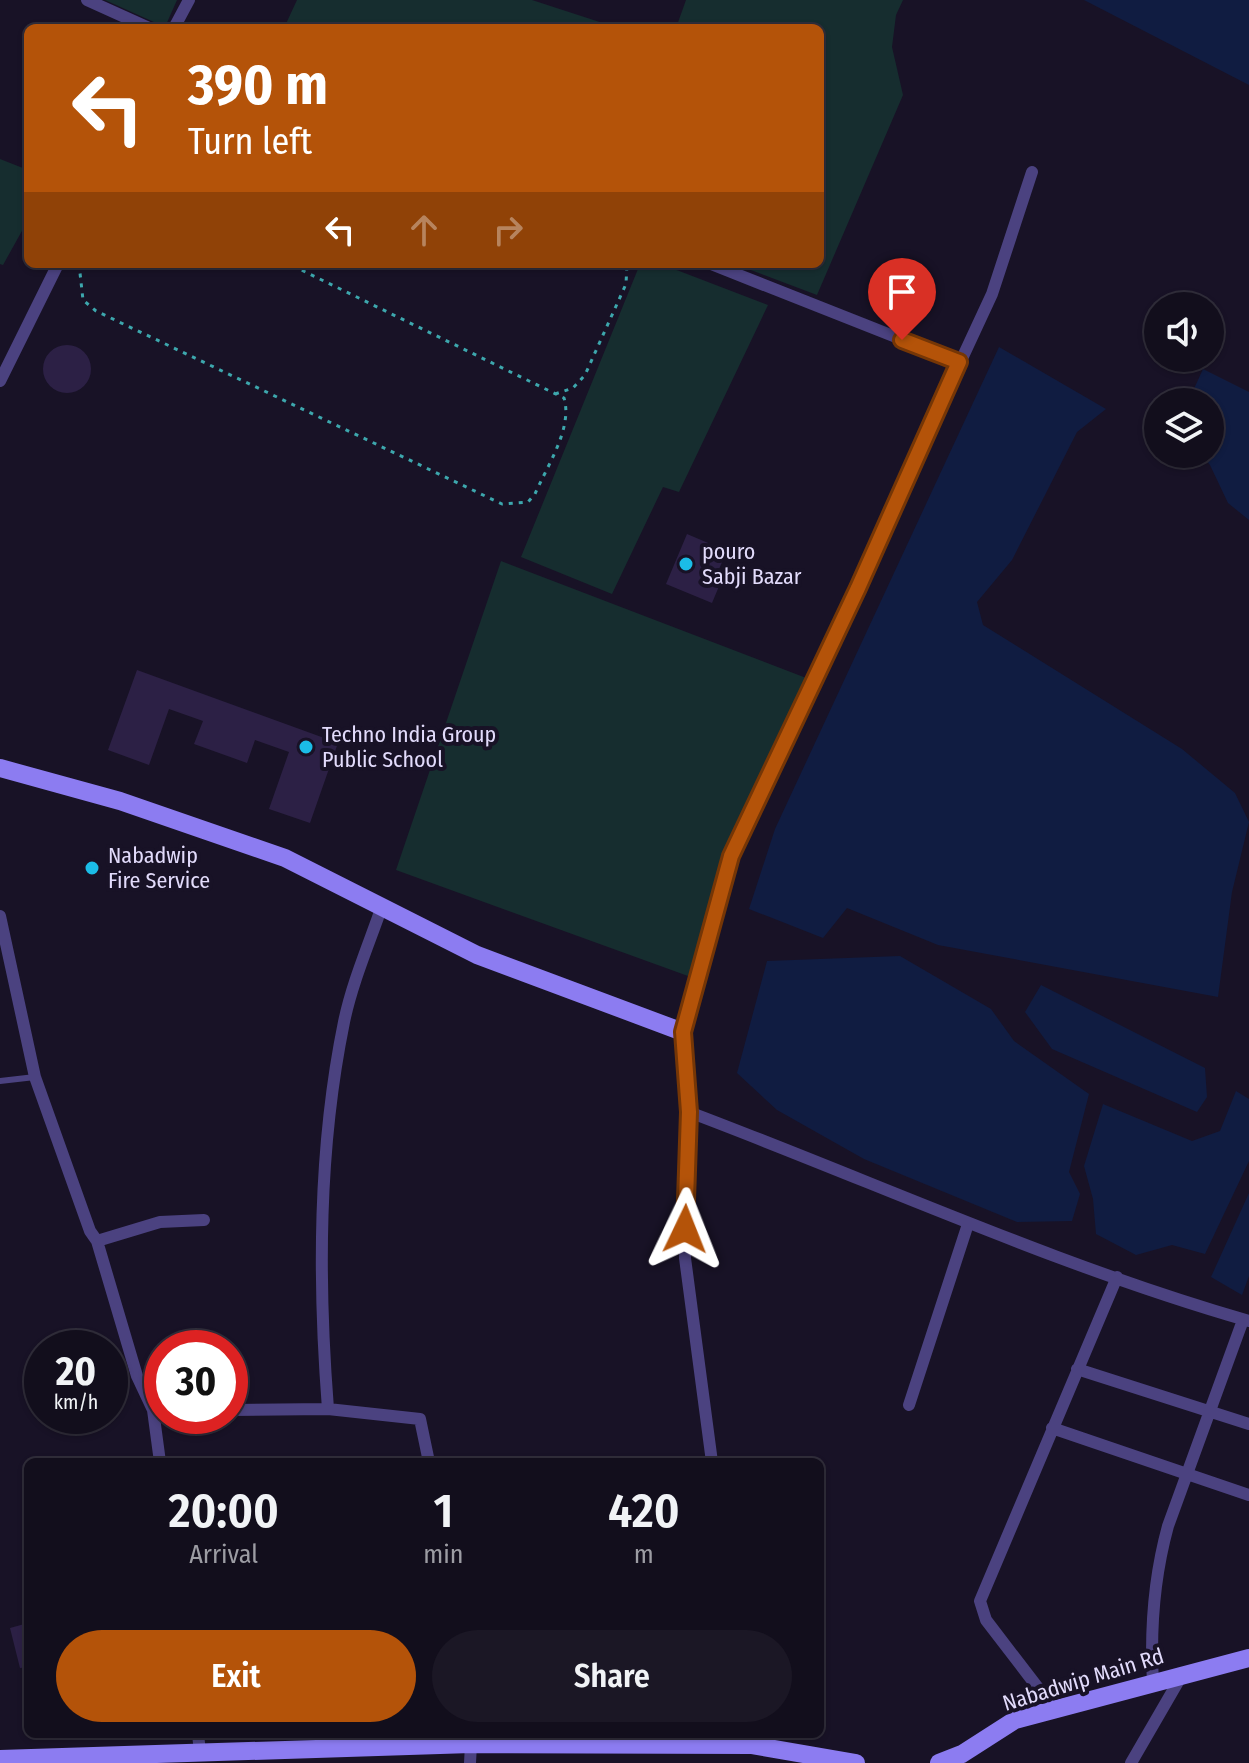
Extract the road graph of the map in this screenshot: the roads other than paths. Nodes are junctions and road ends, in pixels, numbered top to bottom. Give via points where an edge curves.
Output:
1 (87, 0) edge
2 (189, 0) edge
3 (140, 24) edge
4 (176, 24) edge
5 (1032, 172) dead end
6 (56, 268) edge
7 (721, 268) edge
8 (959, 362) junction
9 (0, 381) edge
10 (0, 768) edge
11 (382, 906) junction
12 (0, 916) edge
13 (683, 1032) junction
14 (35, 1077) junction
15 (0, 1081) edge
16 (689, 1112) junction
17 (204, 1220) dead end
18 (968, 1224) junction
19 (97, 1241) junction
20 (1117, 1277) junction
21 (1246, 1320) edge
22 (1077, 1369) junction
23 (144, 1387) edge
24 (909, 1405) dead end
25 (328, 1409) junction
26 (248, 1410) edge
27 (1211, 1412) junction
28 (1249, 1424) edge
29 (1052, 1428) junction
30 (159, 1434) edge
31 (160, 1458) edge
32 (428, 1458) edge
33 (711, 1458) edge
34 (1188, 1475) junction
35 (1249, 1495) edge
36 (1249, 1658) edge
37 (1182, 1675) junction
38 (1153, 1683) junction
39 (1055, 1710) junction
40 (420, 1740) edge
41 (750, 1740) edge
42 (199, 1743) edge
43 (471, 1744) junction
44 (772, 1755) edge
45 (970, 1755) edge
46 (0, 1759) edge
47 (470, 1763) edge
48 (856, 1763) edge
49 (939, 1763) edge
50 (1131, 1763) edge

1 - 3 street
2 - 4 street
5 - 8 street via 992,294
6 - 9 street
7 - 8 street
8 - 13 street via 731,856
10 - 11 street via 120,801 285,858
11 - 13 street via 477,955
11 - 25 street via 345,1019 327,1121 321,1319
12 - 14 street
13 - 16 street
14 - 15 lane
14 - 19 street
16 - 18 street
16 - 33 street via 685,1258
17 - 19 street via 160,1222
18 - 20 street
18 - 24 street
19 - 23 street
20 - 21 street
20 - 22 street
21 - 27 street
22 - 27 street
22 - 29 street
25 - 26 street
25 - 32 street via 420,1419
27 - 28 street
27 - 34 street
29 - 34 street
29 - 39 street via 980,1601 986,1620
30 - 31 street
34 - 35 street
34 - 38 street via 1159,1560
36 - 37 street, Nabadwip Main Rd
37 - 38 street, Nabadwip Main Rd
37 - 50 street
38 - 39 street, Nabadwip Main Rd
39 - 45 street, Nabadwip Main Rd via 1015,1720
40 - 42 street
40 - 43 street
41 - 43 street
41 - 44 street
42 - 46 street
43 - 47 street
44 - 48 street
45 - 49 street, Nabadwip Main Rd

